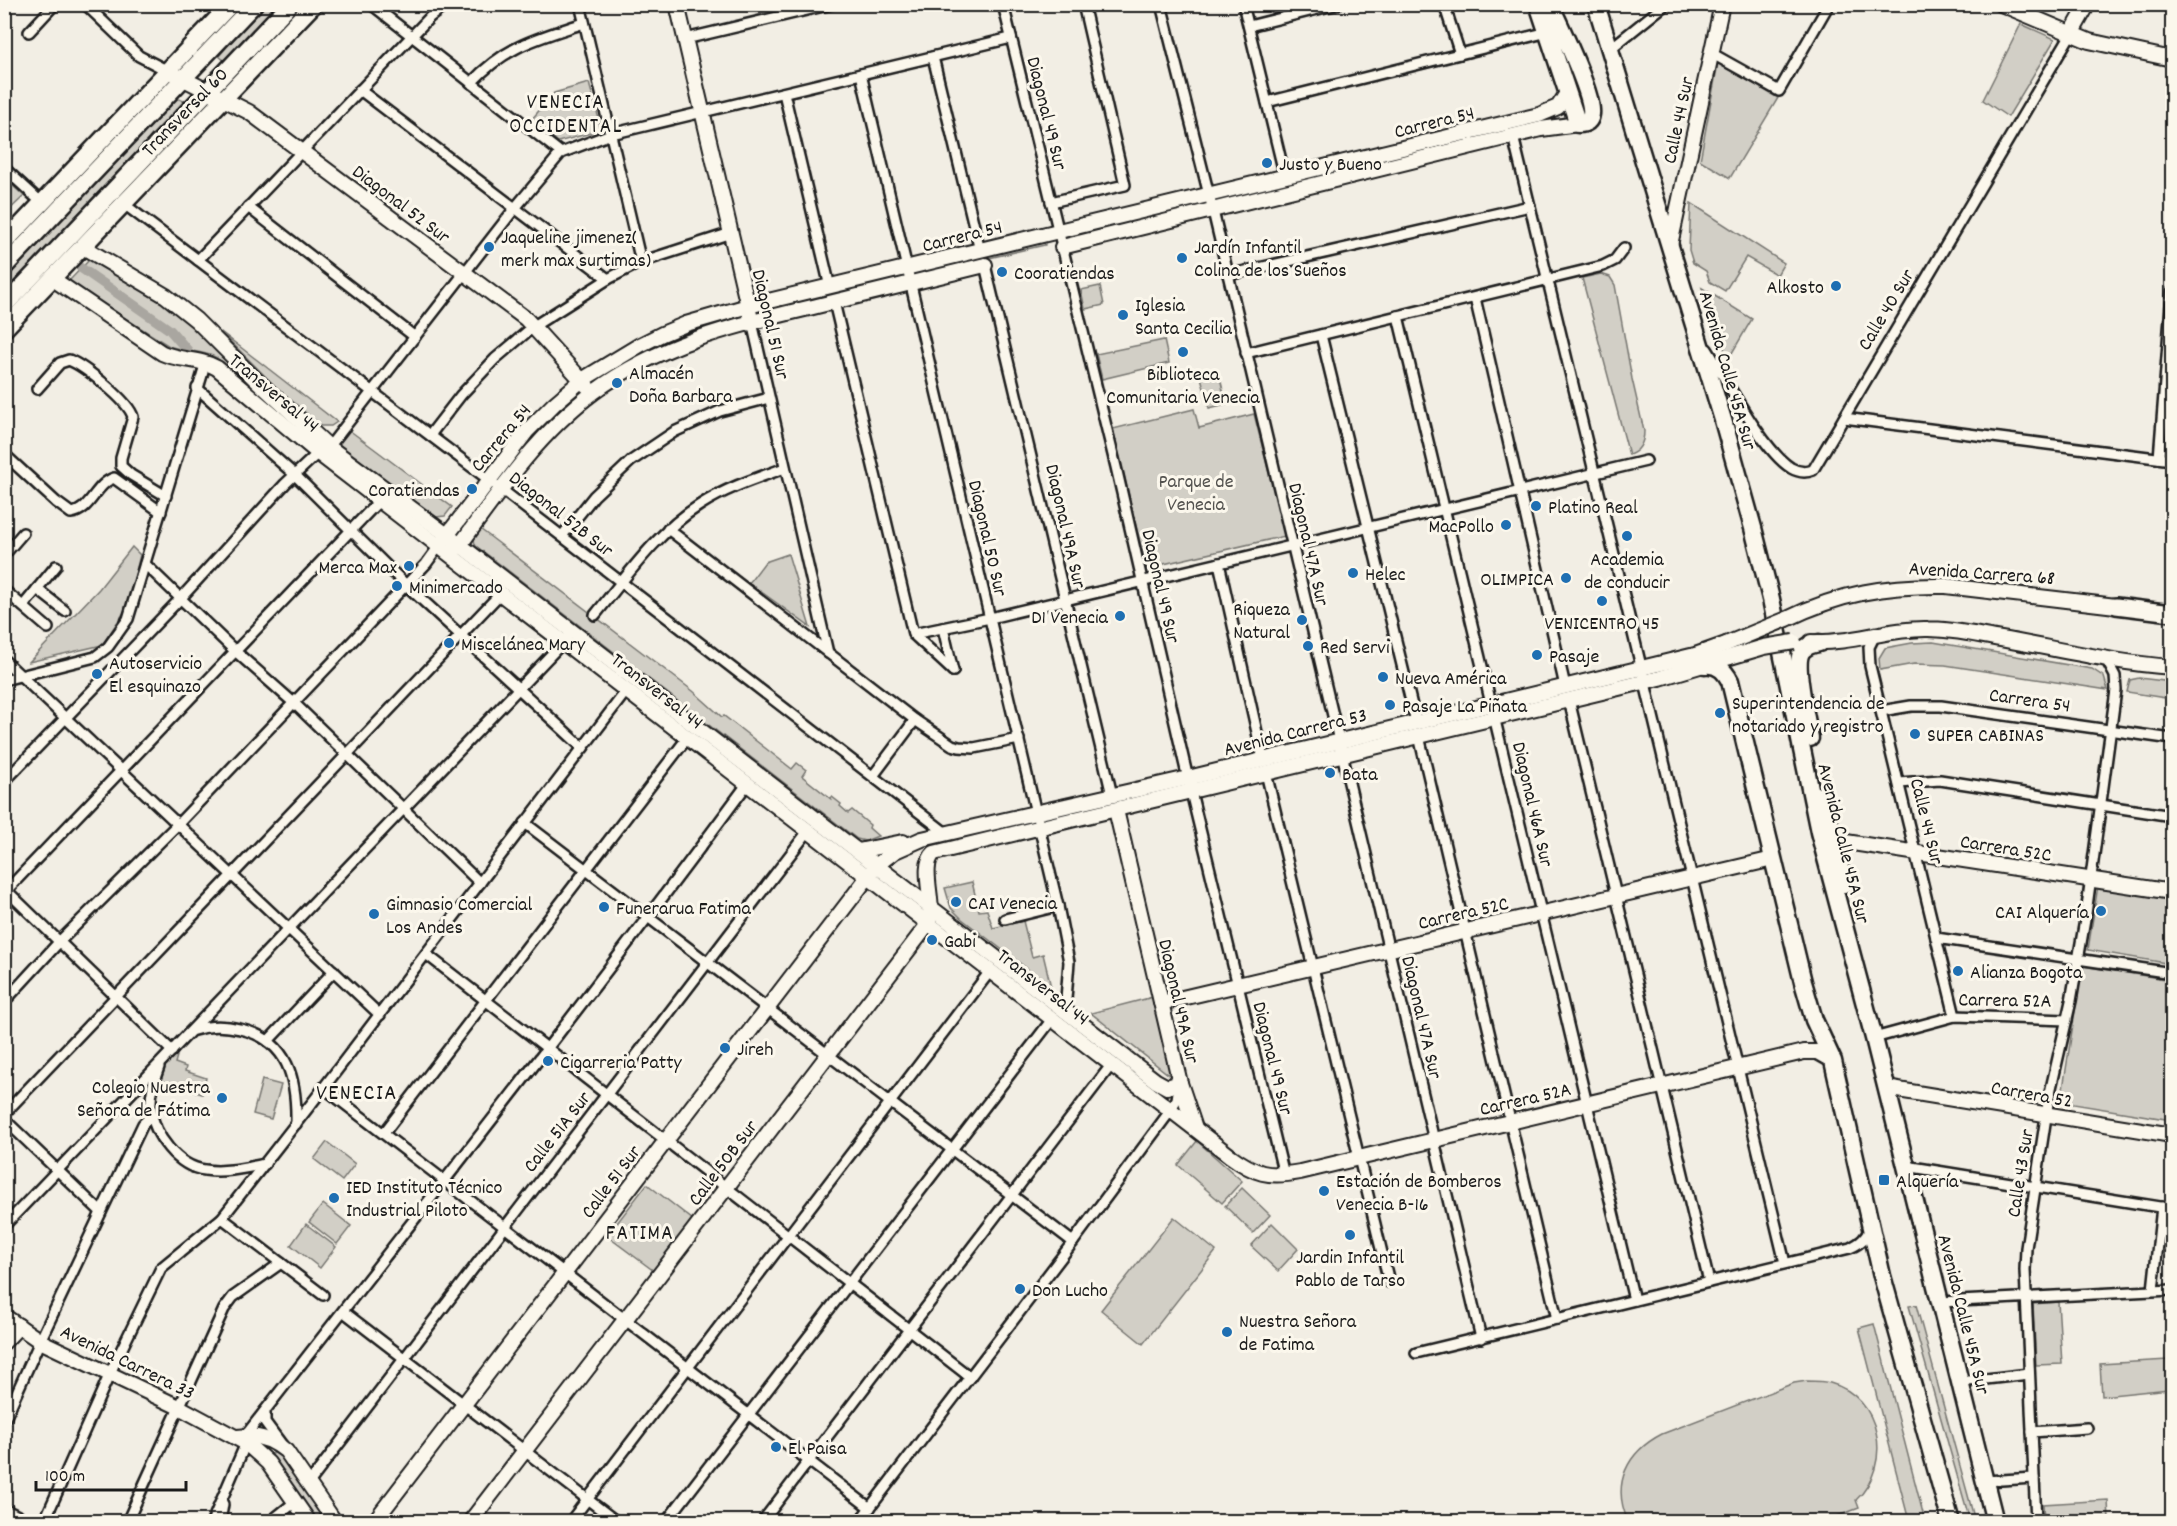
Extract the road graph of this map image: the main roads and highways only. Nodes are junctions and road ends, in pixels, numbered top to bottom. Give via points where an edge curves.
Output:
1 (231, 4) edge
2 (254, 4) edge
3 (314, 4) edge
4 (1538, 4) edge
5 (1550, 4) edge
6 (1596, 4) edge
7 (287, 8) edge
8 (273, 48) junction
9 (121, 119) junction
10 (164, 163) junction
11 (96, 171) junction
12 (121, 183) junction
13 (47, 209) junction
14 (78, 241) junction
15 (4, 243) edge
16 (4, 267) edge
17 (4, 306) edge
18 (4, 329) edge
19 (2116, 606) road end
20 (2172, 613) edge
21 (1819, 643) road end
22 (1705, 665) road end
23 (1874, 1038) junction
24 (1951, 1521) edge
25 (1995, 1521) edge

1 - 9 highway, Transversal 60
2 - 11 highway, Transversal 60
3 - 8 highway, Transversal 60
4 - 5 highway via 1581,124 1589,121 1591,107
6 - 23 highway, Avenida Calle 45A Sur via 1723,420 1771,599 1819,832
7 - 8 highway
7 - 12 highway, Transversal 60
8 - 10 highway, Transversal 60
9 - 11 highway
9 - 13 highway, Transversal 60
10 - 12 highway
10 - 14 highway, Transversal 60 via 124,204
11 - 13 highway, Transversal 60
12 - 14 highway, Transversal 60
13 - 15 highway
13 - 16 highway
14 - 17 highway
14 - 18 highway via 53,279
19 - 20 main road, Avenida Carrera 68
21 - 23 highway via 1805,648 1799,664 1811,744 1856,938
22 - 24 highway via 1721,669 1730,681 1809,1002 1833,1061 1896,1329
23 - 25 highway, Avenida Calle 45A Sur

